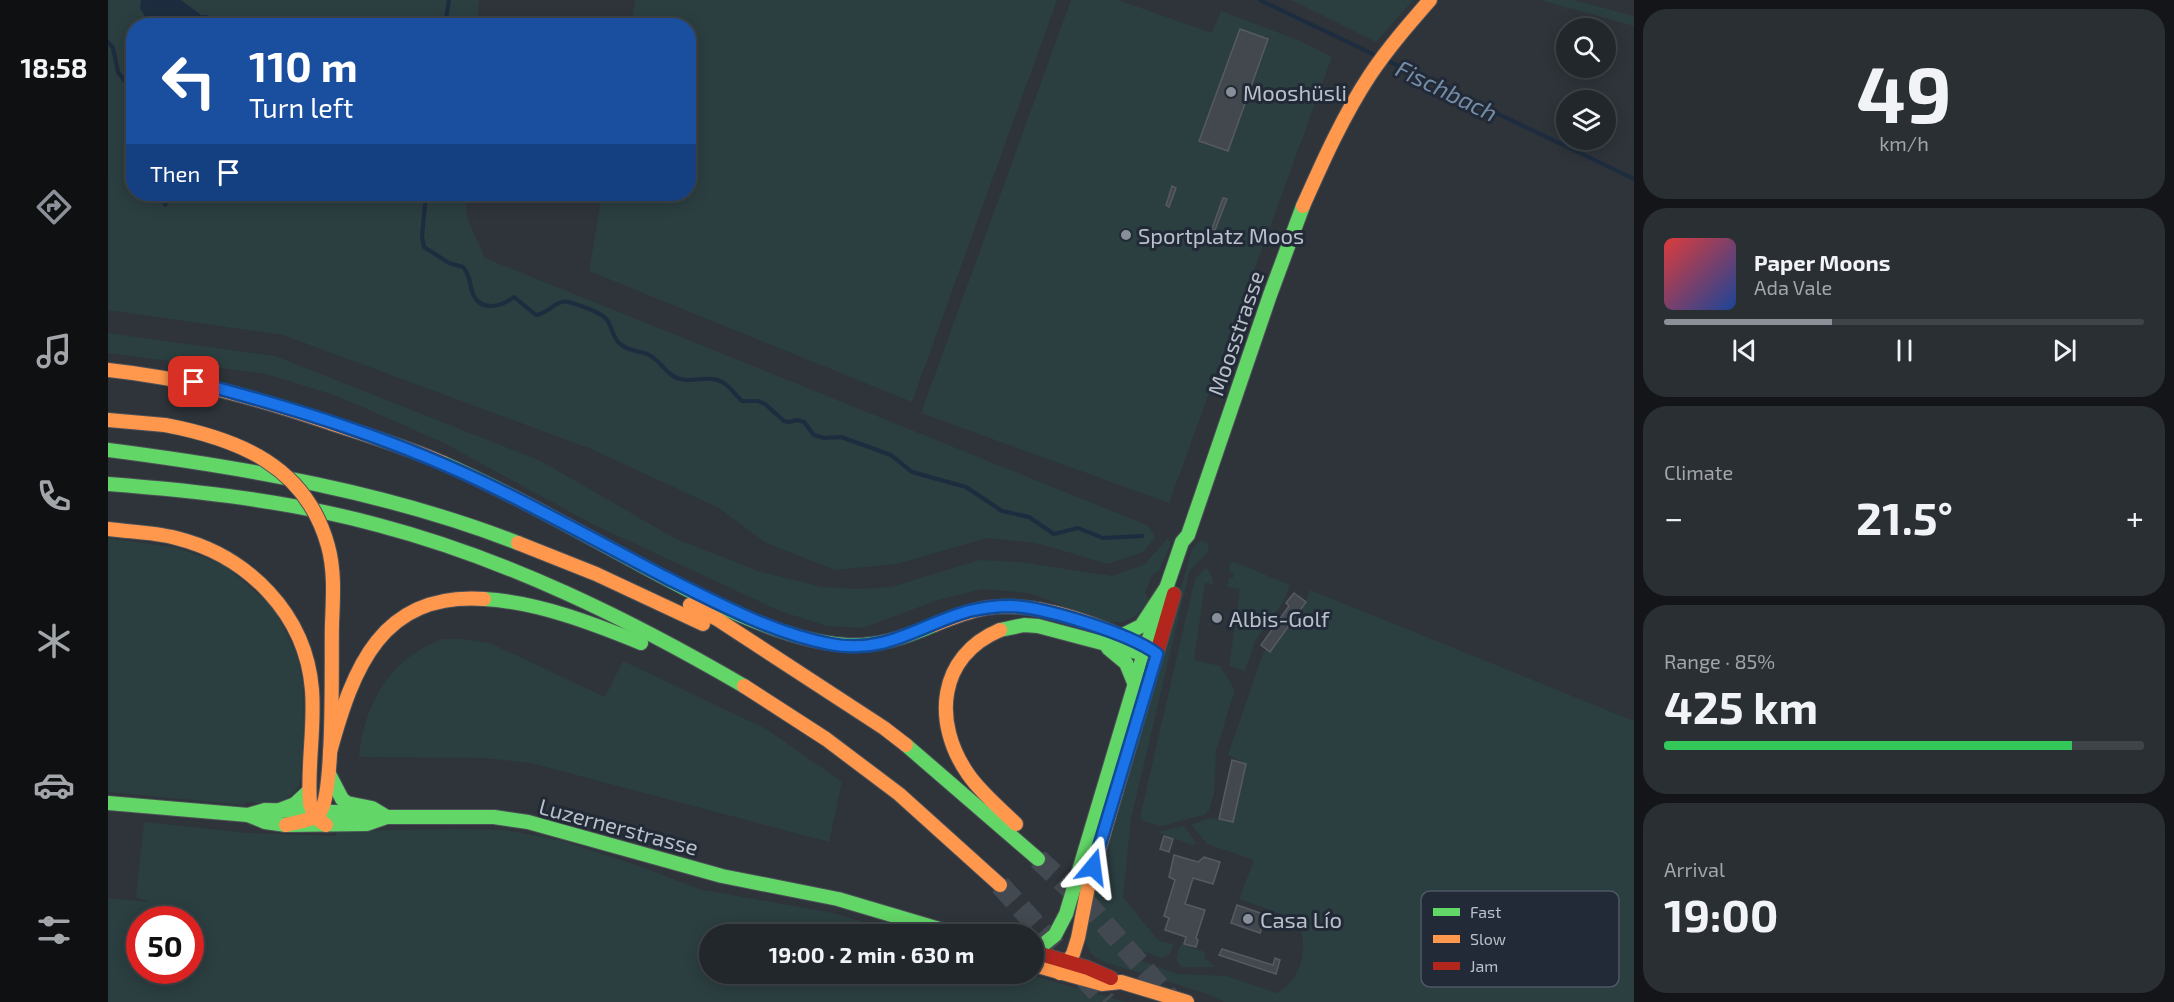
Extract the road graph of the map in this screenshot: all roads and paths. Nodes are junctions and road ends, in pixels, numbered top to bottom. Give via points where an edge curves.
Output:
1 (1430, 0) edge
2 (108, 370) edge
3 (108, 420) edge
4 (322, 420) junction
5 (108, 450) edge
6 (108, 483) edge
7 (108, 529) edge
8 (1188, 535) junction
9 (1166, 588) junction
10 (1123, 635) junction
11 (1105, 646) junction
12 (1149, 651) junction
13 (785, 663) junction
14 (1135, 685) junction
15 (753, 690) junction
16 (330, 753) junction
17 (329, 774) junction
18 (309, 791) junction
19 (108, 803) edge
20 (277, 811) junction
21 (248, 815) junction
22 (319, 816) junction
23 (387, 817) junction
24 (1000, 885) tunnel mouth
25 (1072, 896) junction
26 (922, 924) edge
27 (1078, 938) junction
28 (1044, 944) edge
29 (1044, 956) edge
30 (1062, 964) junction
31 (1044, 965) edge
32 (1120, 982) junction
33 (1187, 1002) edge

1 - 8 main road, Moosstrasse via 1376,66 1314,179
2 - 4 main road via 194,382
3 - 16 main road, bridge via 165,424 208,433 270,461 295,485 319,521 327,545 332,584
4 - 10 main road via 427,456 695,592 811,640 833,645 875,644 907,637 970,611 1012,606
4 - 13 main road via 428,466 557,533 717,619
5 - 13 main road via 268,474 366,495 452,520 583,568
6 - 15 main road via 286,504 404,532 504,566 561,591 661,639
7 - 18 main road via 175,538 209,549 247,571 286,612 303,644 312,685
8 - 9 main road, Moosstrasse
8 - 12 main road, Moosstrasse
9 - 10 main road via 1141,626
9 - 12 main road, Moosstrasse
10 - 12 main road
11 - 12 main road
11 - 13 main road via 1040,627 1014,626 977,643 958,663 946,692 949,736 957,755 969,775 1041,854 916,753
11 - 14 main road via 1128,665
12 - 14 main road, Moosstrasse
12 - 27 main road, Moosstrasse
14 - 25 main road, Moosstrasse
15 - 16 main road via 632,639 565,616 492,599 446,598 402,616 375,643 351,688
15 - 24 main road via 901,795
16 - 17 main road
17 - 22 main road
17 - 23 main road via 347,803 372,808
18 - 20 main road via 300,802
18 - 22 main road
19 - 21 main road, Luzernerstrasse
20 - 21 main road, Luzernerstrasse
20 - 22 main road, Luzernerstrasse
21 - 22 main road, Luzernerstrasse via 286,825
22 - 23 main road, Luzernerstrasse via 372,813
23 - 26 main road, Luzernerstrasse via 494,817 528,822 722,876 837,899
25 - 28 main road, Moosstrasse via 1060,929
25 - 30 main road, Moosstrasse
27 - 30 main road, Moosstrasse
27 - 32 main road via 1086,956
29 - 30 main road
30 - 31 main road
30 - 32 main road
32 - 33 main road

